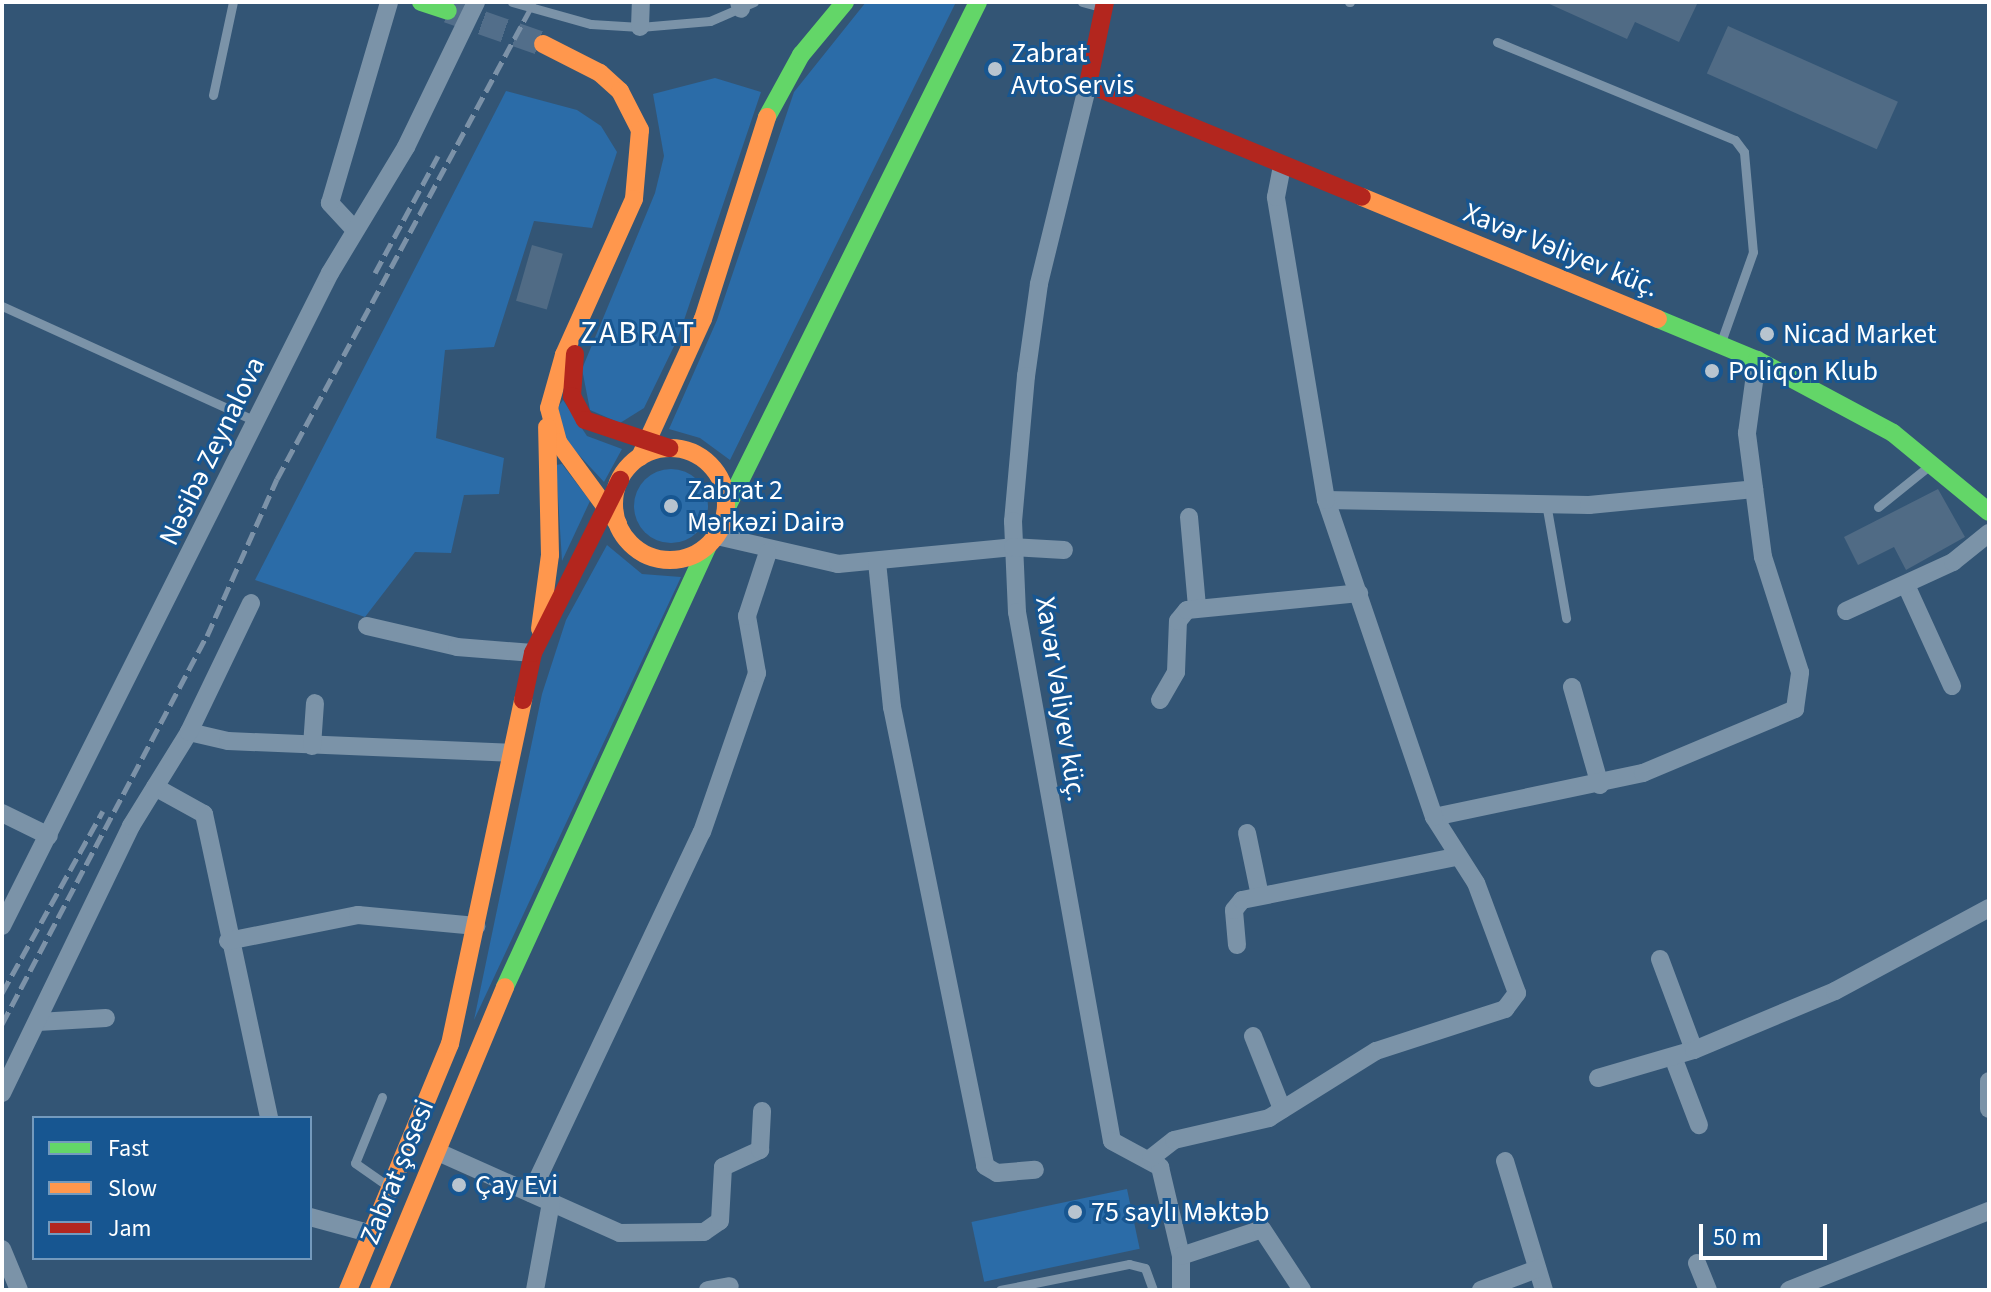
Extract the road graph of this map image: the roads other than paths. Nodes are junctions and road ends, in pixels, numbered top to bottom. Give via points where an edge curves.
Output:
1 (233, 2) edge
2 (389, 2) edge
3 (421, 2) edge
4 (476, 2) edge
5 (512, 2) edge
6 (641, 2) edge
7 (845, 2) edge
8 (978, 2) edge
9 (1082, 2) edge
10 (745, 4) edge
11 (1104, 5) edge
12 (448, 11) tunnel mouth
13 (640, 27) junction
14 (1497, 42) dead end
15 (543, 44) tunnel mouth
16 (1088, 84) junction
17 (213, 95) dead end
18 (1282, 166) junction
19 (355, 230) junction
20 (2, 306) edge
21 (585, 313) junction
22 (1720, 345) junction
23 (1757, 360) junction
24 (549, 408) junction
25 (258, 422) junction
26 (643, 450) junction
27 (1933, 463) junction
28 (620, 480) junction
29 (1754, 489) junction
30 (1326, 500) junction
31 (1546, 503) junction
32 (605, 506) junction
33 (727, 507) junction
34 (1878, 507) dead end
35 (1989, 512) edge
36 (1189, 517) dead end
37 (618, 524) junction
38 (1989, 533) edge
39 (712, 541) junction
40 (1013, 547) junction
41 (1064, 550) dead end
42 (768, 552) junction
43 (877, 562) junction
44 (1906, 585) junction
45 (1359, 593) junction
46 (251, 603) dead end
47 (1197, 606) junction
48 (1846, 611) dead end
49 (1566, 618) dead end
50 (367, 626) dead end
51 (536, 644) junction
52 (1952, 686) dead end
53 (1572, 687) dead end
54 (1160, 700) dead end
55 (315, 703) dead end
56 (189, 732) junction
57 (312, 746) junction
58 (510, 753) junction
59 (1600, 785) junction
60 (155, 787) junction
61 (2, 813) edge
62 (1434, 817) junction
63 (1247, 833) dead end
64 (49, 836) junction
65 (1455, 857) junction
66 (1260, 896) junction
67 (1989, 908) edge
68 (2, 926) edge
69 (476, 926) junction
70 (228, 941) junction
71 (1237, 945) dead end
72 (1660, 959) dead end
73 (106, 1018) dead end
74 (38, 1022) junction
75 (1253, 1036) dead end
76 (1694, 1050) junction
77 (1673, 1057) junction
78 (1598, 1078) dead end
79 (1989, 1081) edge
80 (2, 1093) edge
81 (382, 1097) dead end
82 (1282, 1109) junction
83 (1989, 1109) edge
84 (762, 1111) dead end
85 (269, 1116) edge
86 (1699, 1125) dead end
87 (438, 1152) junction
88 (1151, 1158) junction
89 (1505, 1161) dead end
90 (1035, 1170) dead end
91 (392, 1189) junction
92 (531, 1193) junction
93 (551, 1203) junction
94 (1989, 1211) edge
95 (312, 1218) edge
96 (372, 1234) junction
97 (2, 1249) edge
98 (1181, 1256) junction
99 (1697, 1263) dead end
100 (1537, 1269) junction
101 (730, 1286) dead end
102 (19, 1290) edge
103 (348, 1290) edge
104 (379, 1290) edge
105 (535, 1290) edge
106 (708, 1290) edge
107 (1000, 1290) edge
108 (1153, 1290) edge
109 (1181, 1290) edge
110 (1302, 1290) edge
111 (1481, 1290) edge
112 (1544, 1290) edge
113 (1708, 1290) edge
114 (1789, 1290) edge

1 - 17 lane
2 - 19 street via 330,203
3 - 12 main road
4 - 19 street, Nəsibə Zeynalova via 406,147
5 - 13 lane via 591,24
6 - 13 street
7 - 26 main road via 801,55 767,117 703,319
8 - 33 main road
9 - 11 lane
10 - 13 lane via 678,27
11 - 16 main road, Xavər Vəliyev küç.
14 - 22 lane via 1735,140 1744,152 1753,252
15 - 21 main road via 600,73 620,91 640,130 634,199
16 - 18 main road, Xavər Vəliyev küç.
16 - 40 street, Xavər Vəliyev küç. via 1039,284
18 - 22 main road, Xavər Vəliyev küç.
18 - 30 street via 1276,197
19 - 25 street, Nəsibə Zeynalova
20 - 25 lane
21 - 24 main road
21 - 26 main road via 571,382 578,411 603,431
22 - 23 main road, Xavər Vəliyev küç.
23 - 27 main road, Xavər Vəliyev küç. via 1855,410
23 - 29 street via 1745,408
24 - 32 main road via 558,442
24 - 51 main road via 550,555
25 - 64 street, Nəsibə Zeynalova
26 - 28 main road
26 - 33 main road via 669,448 711,465
27 - 34 lane
27 - 35 main road, Xavər Vəliyev küç.
28 - 32 main road
28 - 37 main road
29 - 31 street via 1649,503
29 - 59 street via 1801,700 1774,721
30 - 31 street
30 - 45 street
31 - 49 lane
32 - 37 main road
32 - 51 main road
33 - 39 main road
36 - 47 street
37 - 39 main road via 636,549 664,560
38 - 44 street
39 - 42 street
39 - 87 main road, Zabrat şosesi via 465,1075
40 - 41 street
40 - 43 street
40 - 88 street, Xavər Vəliyev küç. via 1029,695 1112,1141 1129,1156
42 - 43 street
42 - 92 street via 747,616 757,673 702,832
43 - 90 street via 892,707 985,1166 997,1173
44 - 48 street
44 - 52 street
45 - 47 street
45 - 62 street
46 - 56 street
47 - 54 street via 1178,621 1176,672
50 - 51 street via 457,647
51 - 58 main road, Zabrat şosesi
53 - 59 street
55 - 57 street
56 - 57 street
56 - 60 street
57 - 58 street
58 - 69 main road, Zabrat şosesi
59 - 62 street
60 - 70 street via 204,814
60 - 74 street
61 - 64 street
62 - 65 street
63 - 66 street
64 - 68 street, Nəsibə Zeynalova
65 - 66 street
65 - 82 street via 1476,883 1514,1001 1376,1051
66 - 71 street via 1234,910
67 - 76 street via 1890,965
69 - 70 street via 358,915
69 - 91 main road, Zabrat şosesi via 450,1044
70 - 85 street via 251,1014
72 - 76 street
73 - 74 street
74 - 80 street
75 - 82 street
76 - 77 street
77 - 78 street
77 - 86 street
79 - 83 street
81 - 91 lane via 355,1163
82 - 88 street via 1259,1122 1174,1140
84 - 93 street via 760,1150 723,1167 714,1229 620,1233
87 - 92 street
87 - 104 main road, Zabrat şosesi
88 - 98 street via 1167,1183
89 - 100 street
91 - 96 main road, Zabrat şosesi
92 - 93 street
93 - 105 street
94 - 114 street
95 - 96 street
96 - 103 main road, Zabrat şosesi
97 - 102 street
98 - 109 street
98 - 110 street via 1262,1229
99 - 113 street
100 - 111 street
100 - 112 street
101 - 106 street
107 - 108 lane via 1129,1264 1145,1268

